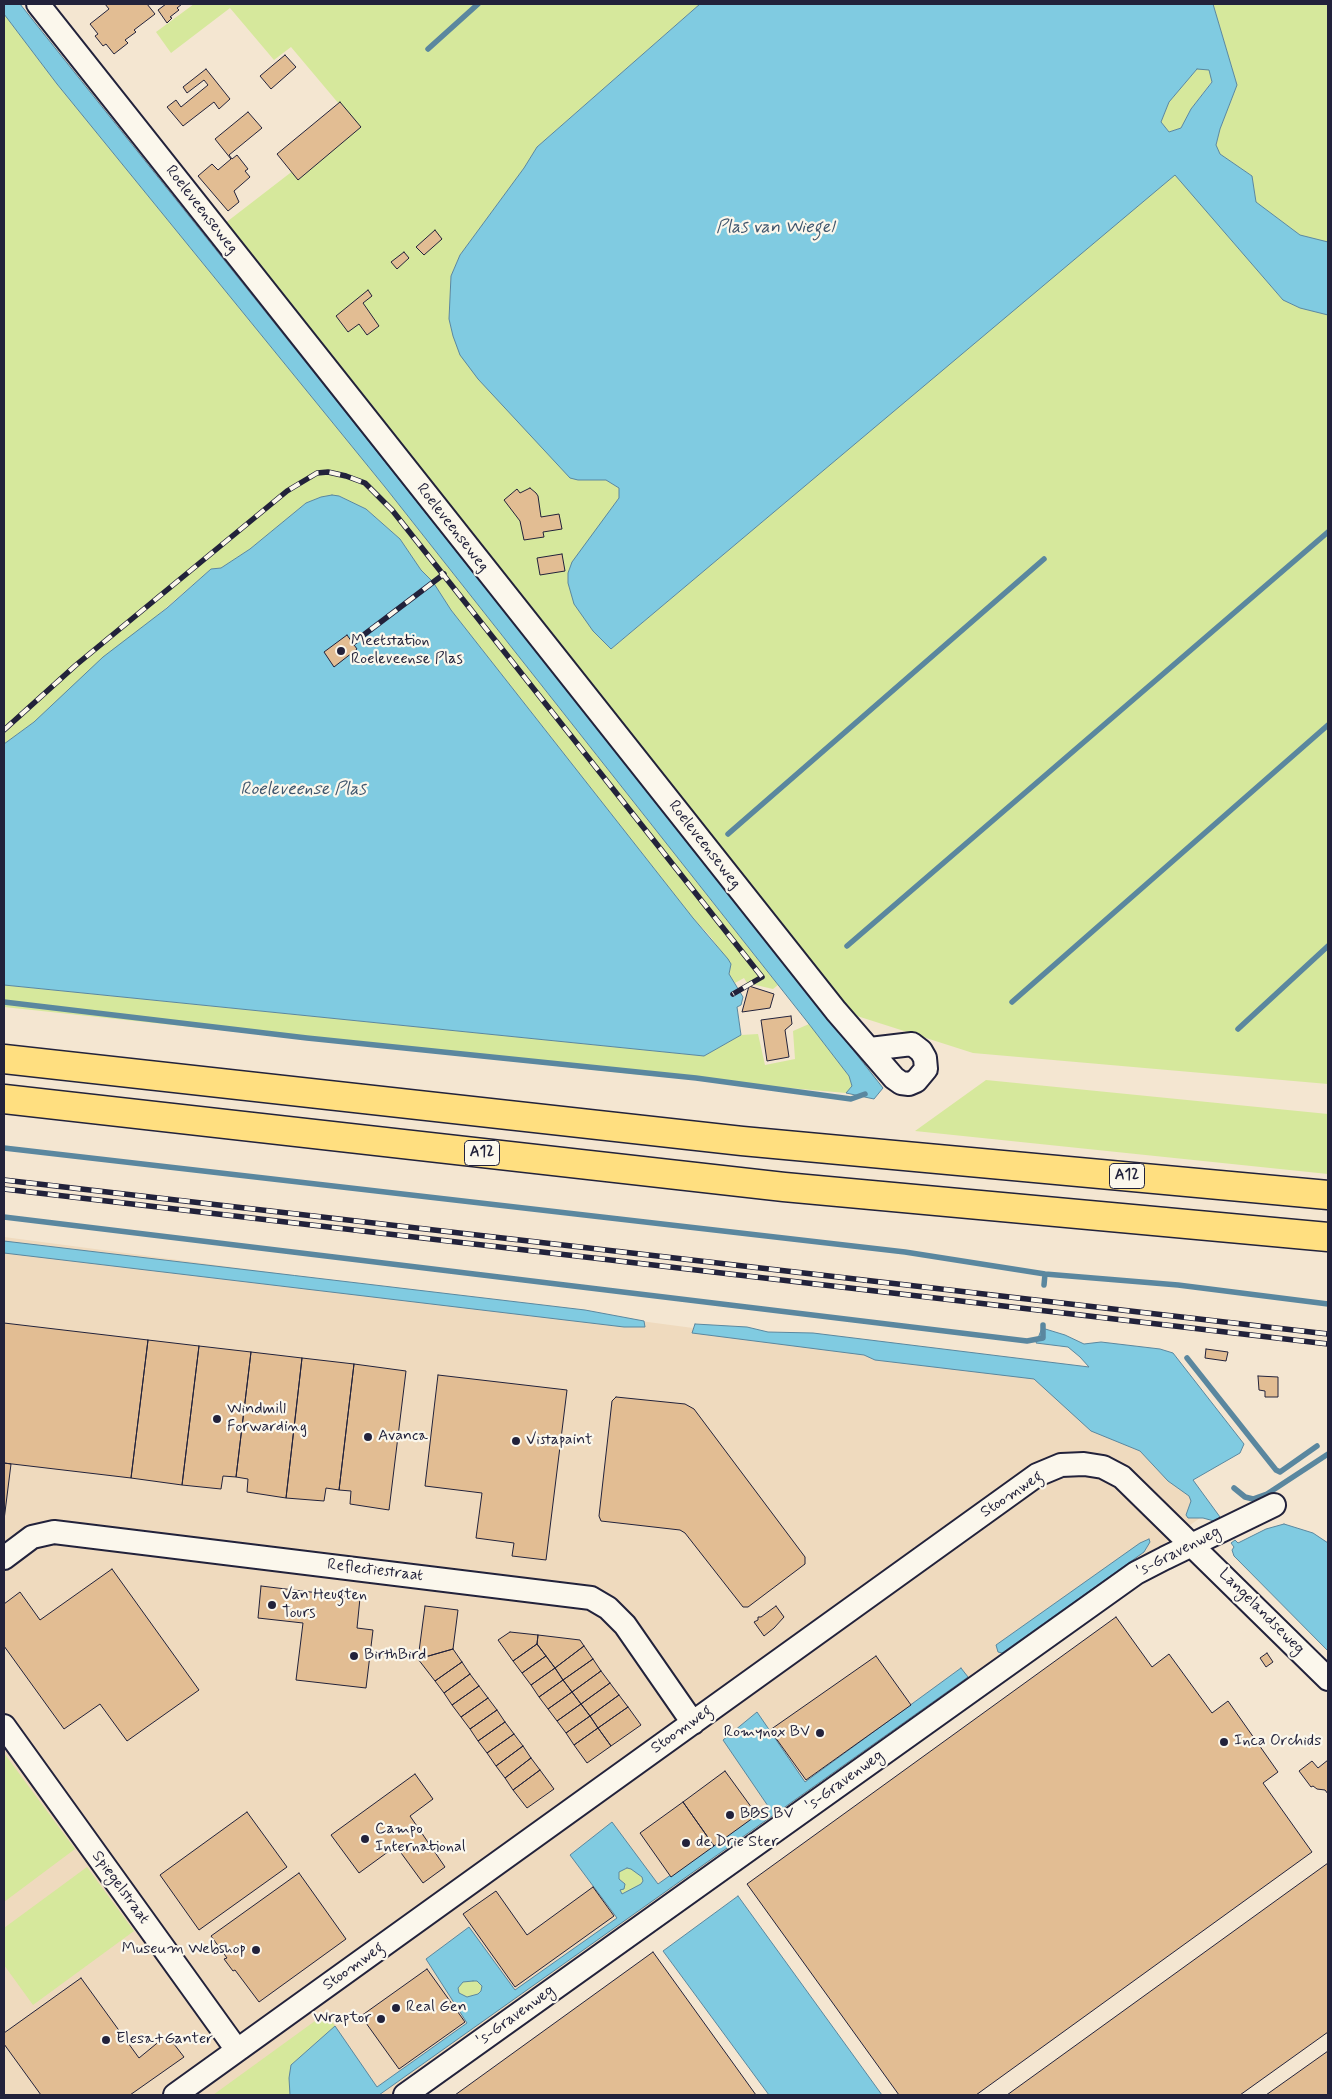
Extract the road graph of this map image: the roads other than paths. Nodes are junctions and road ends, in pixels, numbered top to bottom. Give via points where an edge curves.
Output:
1 (38, 4) edge
2 (870, 1049) dead end
3 (4, 1059) edge
4 (4, 1099) edge
5 (1328, 1195) edge
6 (1328, 1237) edge
7 (1274, 1505) dead end
8 (1193, 1545) junction
9 (4, 1558) edge
10 (1328, 1680) edge
11 (693, 1723) junction
12 (4, 1726) edge
13 (237, 2050) junction
14 (176, 2095) edge
15 (405, 2095) edge

1 - 2 street, Roeleveenseweg via 836,1011
3 - 5 highway, A12 via 751,1142
4 - 6 highway, A12 via 775,1186
7 - 8 street, 's-Gravenweg
8 - 10 street, Langelandseweg
8 - 11 street, Stoomweg via 1122,1477 1103,1467 1061,1465 1037,1475
8 - 15 street, 's-Gravenweg via 1136,1574
9 - 11 street, Reflectiestraat via 32,1537 54,1532 591,1598 608,1608 625,1625
11 - 13 street, Stoomweg
12 - 13 street, Spiegelstraat
13 - 14 street, Stoomweg

